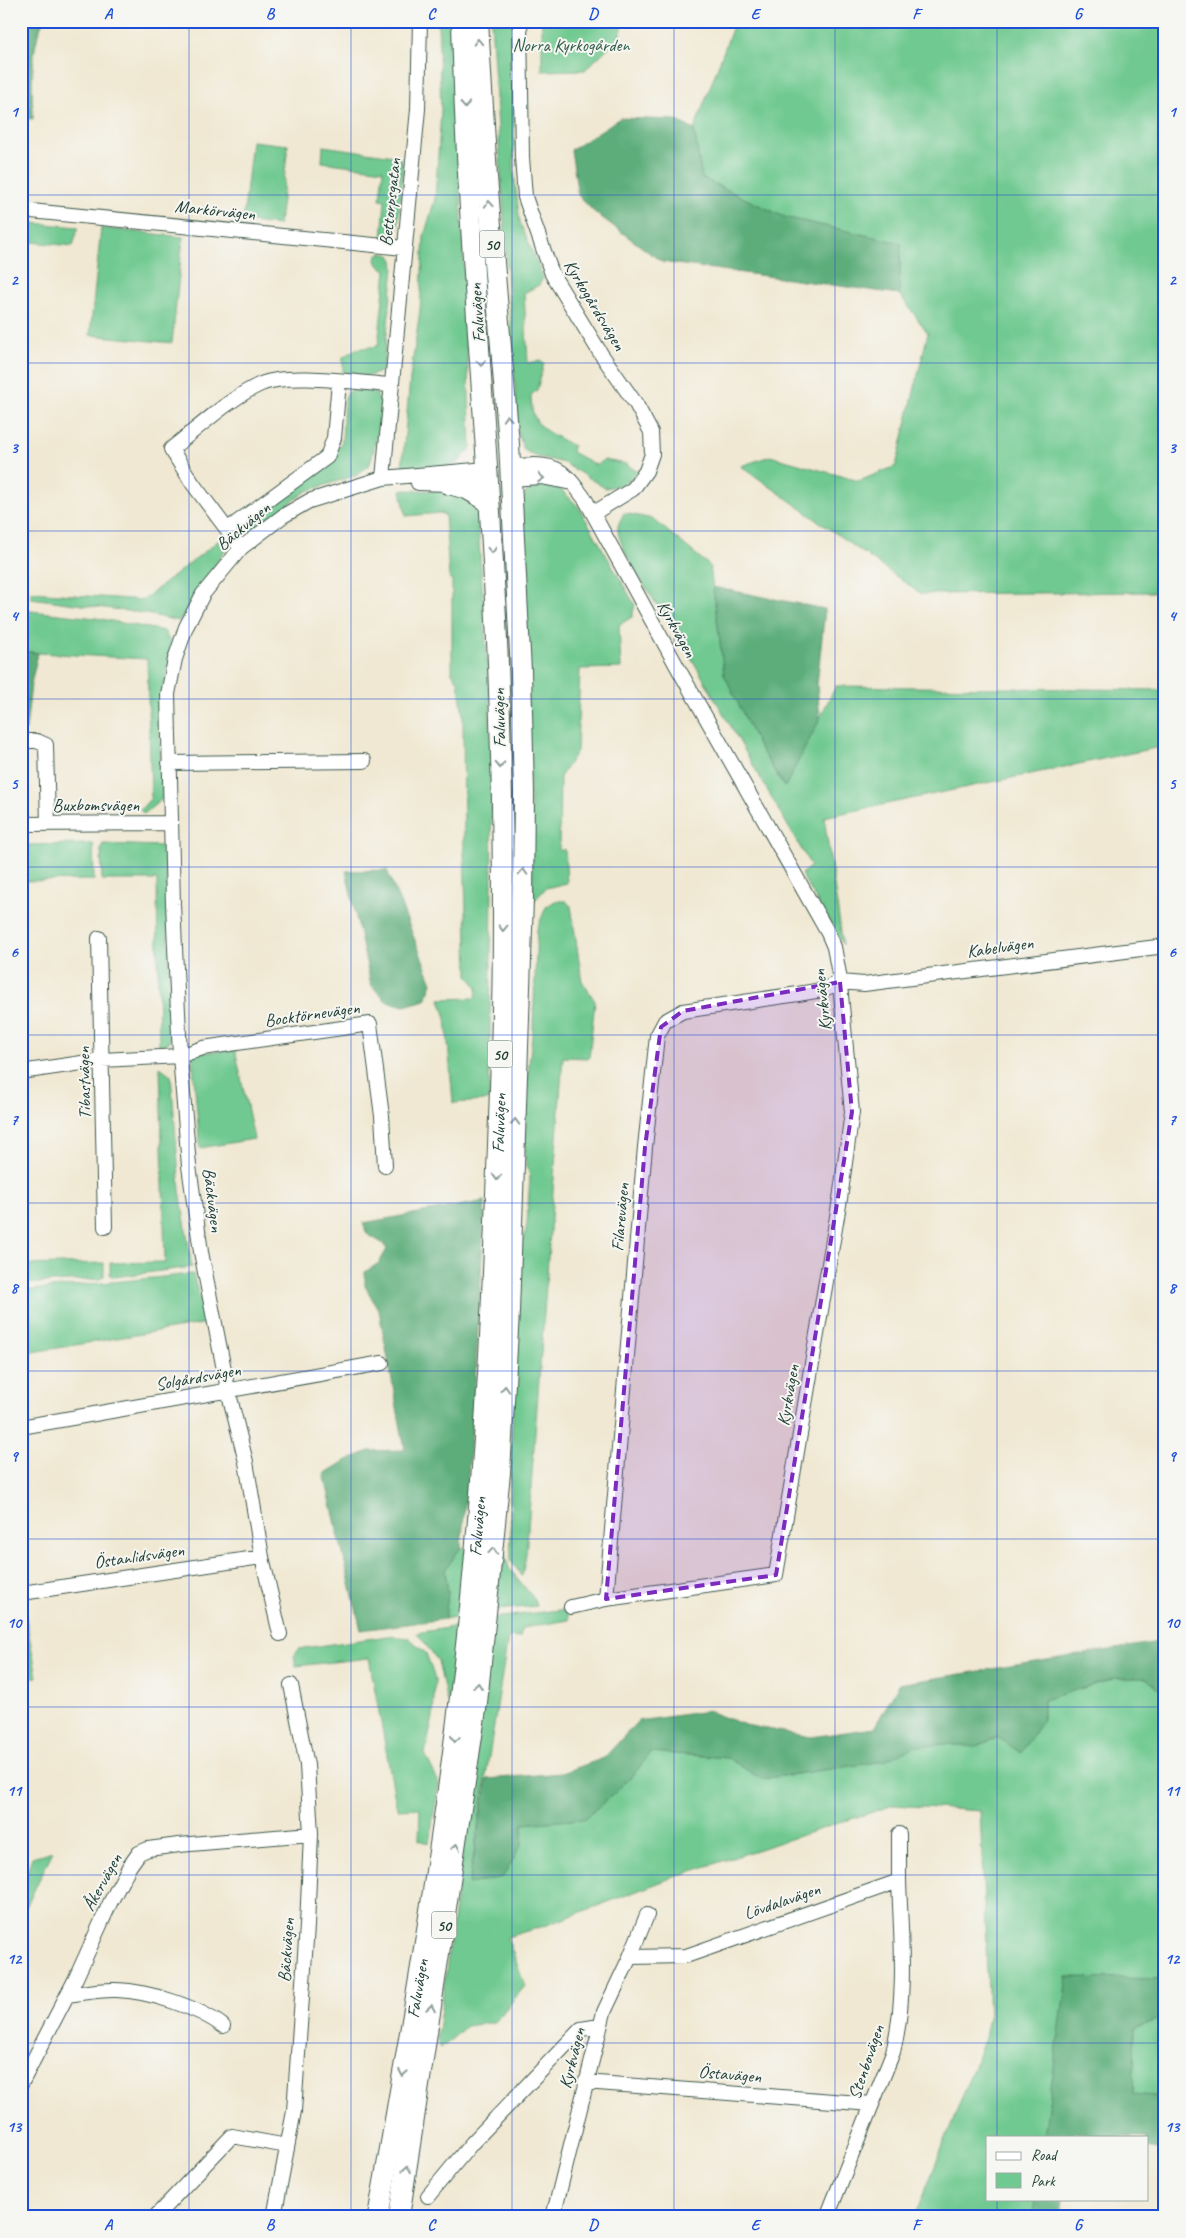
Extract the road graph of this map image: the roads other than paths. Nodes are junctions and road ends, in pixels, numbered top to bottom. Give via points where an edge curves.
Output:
1 (420, 21) edge
2 (462, 21) edge
3 (478, 21) edge
4 (520, 21) edge
5 (21, 210) edge
6 (404, 248) junction
7 (339, 382) junction
8 (390, 385) junction
9 (509, 473) junction
10 (487, 475) junction
11 (398, 477) junction
12 (383, 478) junction
13 (449, 484) junction
14 (489, 502) junction
15 (594, 513) junction
16 (228, 529) junction
17 (241, 548) junction
18 (21, 741) edge
19 (364, 761) dead end
20 (169, 763) junction
21 (171, 823) junction
22 (21, 824) edge
23 (48, 824) junction
24 (99, 938) dead end
25 (1165, 946) edge
26 (840, 982) junction
27 (180, 1056) junction
28 (102, 1060) junction
29 (21, 1072) edge
30 (385, 1166) dead end
31 (105, 1227) dead end
32 (382, 1363) dead end
33 (228, 1390) junction
34 (21, 1427) edge
35 (262, 1557) junction
36 (22, 1592) edge
37 (606, 1599) junction
38 (479, 1603) junction
39 (571, 1607) dead end
40 (280, 1634) dead end
41 (476, 1635) junction
42 (291, 1685) dead end
43 (311, 1834) junction
44 (900, 1834) dead end
45 (899, 1881) junction
46 (647, 1915) dead end
47 (630, 1957) junction
48 (67, 1995) junction
49 (223, 2026) dead end
50 (600, 2026) junction
51 (585, 2082) junction
52 (21, 2084) edge
53 (872, 2104) junction
54 (287, 2146) junction
55 (428, 2196) dead end
56 (155, 2217) edge
57 (274, 2217) edge
58 (378, 2217) edge
59 (399, 2217) edge
60 (553, 2217) edge
61 (827, 2217) edge

1 - 6 street, Bettorpsgatan via 418,109
2 -> 10 highway, Faluvägen / 50
9 -> 3 highway, Faluvägen / 50
4 - 15 street, Kyrkogårdsvägen via 525,197 552,274 651,432 652,454 646,471 633,489
5 - 6 street, Markörvägen
6 - 8 street, Bettorpsgatan
7 - 8 street
7 - 16 street via 334,438 327,457
7 - 16 street via 285,379 262,384 171,449
8 - 12 street, Bettorpsgatan
9 - 10 highway
9 - 15 street, Kyrkvägen via 539,465 556,469 567,476
38 -> 9 highway, Faluvägen / 50 via 500,1473 509,1312 522,907 521,671
10 - 11 street, Bäckvägen
10 - 13 street, Bäckvägen
10 - 14 highway, Faluvägen / 50
11 - 12 street, Bäckvägen
11 - 13 street, Bäckvägen via 419,483
12 - 17 street, Bäckvägen via 309,501
13 - 14 highway
14 -> 38 highway, Faluvägen / 50 via 500,706 503,917 489,1390
15 - 26 street, Kyrkvägen via 828,933
16 - 17 street
17 - 20 street, Bäckvägen via 203,594 186,627 175,659 168,694
18 - 23 street via 37,741 46,745
19 - 20 street
20 - 21 street, Bäckvägen
21 - 23 street, Buxbomsvägen
21 - 27 street, Bäckvägen
22 - 23 street, Buxbomsvägen
24 - 28 street, Tibastvägen
25 - 26 street, Kabelvägen via 864,984
26 - 37 street, Filarevägen via 822,990 683,1011 668,1018 657,1036
26 - 37 street, Kyrkvägen via 852,1112 850,1131 776,1575
27 - 28 street
27 - 30 street, Bocktörnevägen via 203,1048 370,1024
27 - 33 street, Bäckvägen via 199,1240
28 - 29 street
28 - 31 street, Tibastvägen
32 - 33 street, Solgårdsvägen
33 - 34 street, Solgårdsvägen
33 - 35 street, Bäckvägen via 246,1462
35 - 36 street, Östanlidsvägen
35 - 40 street, Bäckvägen
37 - 39 street
38 - 41 highway, Faluvägen / 50
41 -> 58 highway, Faluvägen / 50
59 -> 41 highway, Faluvägen / 50 via 462,1804
42 - 43 street, Bäckvägen via 307,1765
43 - 48 street, Åkervägen via 179,1845 139,1853 110,1903
43 - 54 street, Bäckvägen via 298,2062 294,2112
44 - 45 street
45 - 47 street, Lövdalavägen via 686,1956
45 - 53 street, Stenbovägen via 902,2007 893,2052
46 - 47 street, Kyrkvägen
47 - 50 street, Kyrkvägen
48 - 49 street via 117,1990 154,1996 182,2004
48 - 52 street, Åkervägen
50 - 51 street, Kyrkvägen
50 - 55 street via 581,2029 478,2136
51 - 53 street, Östavägen
51 - 60 street, Kyrkvägen
53 - 61 street, Stenbovägen
54 - 56 street via 232,2136
54 - 57 street, Bäckvägen

